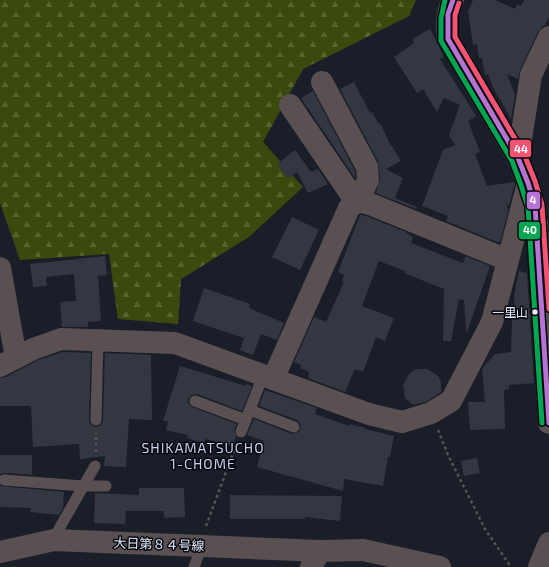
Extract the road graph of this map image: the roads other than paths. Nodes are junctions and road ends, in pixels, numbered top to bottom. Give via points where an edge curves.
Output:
1 (448, 4) edge
2 (549, 37) edge
3 (322, 82) dead end
4 (290, 106) dead end
5 (518, 158) junction
6 (528, 183) junction
7 (358, 201) junction
8 (508, 260) junction
9 (0, 268) edge
10 (98, 341) junction
11 (547, 345) edge
12 (8, 362) edge
13 (268, 377) junction
14 (195, 401) dead end
15 (248, 415) junction
16 (96, 420) road end
17 (549, 423) edge
18 (294, 427) dead end
19 (241, 432) road end
20 (95, 466) road end
21 (4, 480) dead end
22 (83, 486) junction
23 (106, 486) dead end
24 (54, 540) junction
25 (549, 543) edge
26 (200, 546) junction
27 (0, 552) edge
28 (316, 559) edge
29 (194, 567) edge
30 (440, 567) edge
31 (539, 567) edge

1 - 5 street via 448,39
2 - 5 street via 531,75
3 - 7 street via 367,167 368,180
4 - 7 street
5 - 6 street
6 - 8 street
6 - 11 street via 535,206
7 - 8 street
7 - 13 street via 349,208
8 - 13 street via 492,322 451,401 431,413 402,422 369,414
9 - 12 street
10 - 12 street via 61,339
10 - 13 street via 175,343
10 - 16 lane
11 - 17 street
13 - 15 lane
14 - 15 lane
15 - 18 lane
15 - 19 lane
20 - 22 lane
21 - 22 lane
22 - 23 lane
22 - 24 lane
24 - 26 street, 大日第８４号線
24 - 27 street, 大日第８４号線
25 - 31 street
26 - 28 street, 大日第８４号線
26 - 29 lane
28 - 30 street, 大日第８４号線 via 363,550

